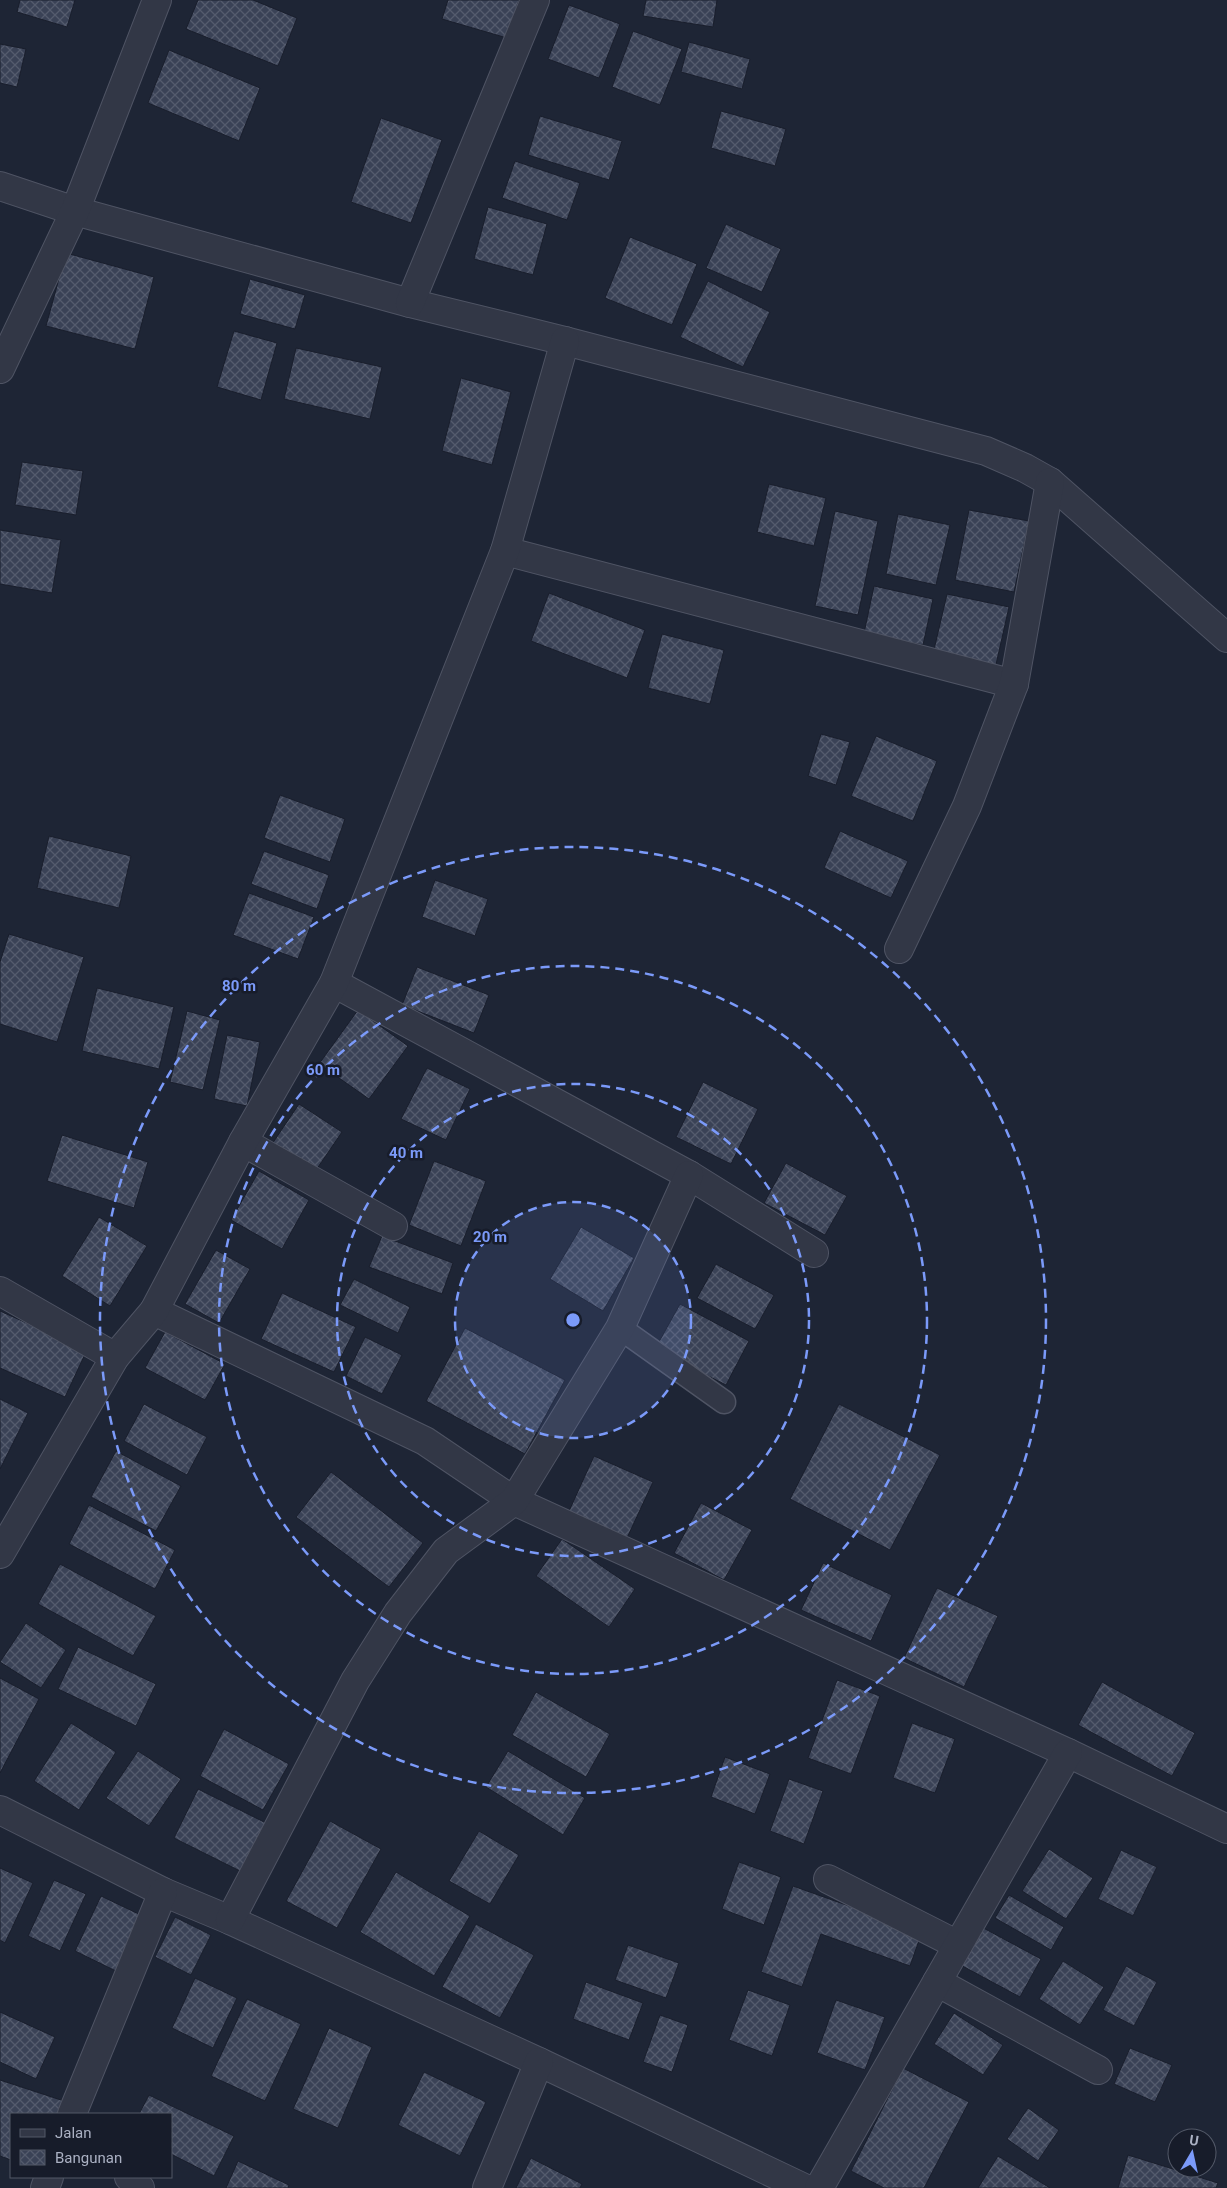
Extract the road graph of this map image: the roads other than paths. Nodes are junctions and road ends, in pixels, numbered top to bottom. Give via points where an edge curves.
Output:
1 (157, 0) edge
2 (535, 0) edge
3 (0, 186) edge
4 (75, 211) junction
5 (410, 303) junction
6 (565, 340) junction
7 (0, 370) edge
8 (1050, 482) junction
9 (504, 551) junction
10 (1227, 638) edge
11 (1014, 684) junction
12 (899, 949) dead end
13 (334, 983) junction
14 (243, 1142) junction
15 (689, 1174) junction
16 (393, 1226) dead end
17 (814, 1253) dead end
18 (0, 1291) edge
19 (154, 1311) junction
20 (620, 1328) junction
21 (115, 1357) junction
22 (724, 1402) dead end
23 (514, 1501) junction
24 (0, 1554) edge
25 (1068, 1753) junction
26 (0, 1810) edge
27 (1227, 1830) edge
28 (828, 1879) dead end
29 (163, 1892) junction
30 (230, 1920) junction
31 (958, 1946) junction
32 (937, 1982) junction
33 (539, 2062) junction
34 (1098, 2070) dead end
35 (81, 2106) edge
36 (130, 2178) edge
37 (140, 2188) edge
38 (487, 2188) edge
39 (804, 2188) edge
40 (819, 2188) edge

1 - 4 street
2 - 5 street
3 - 4 street
4 - 5 street
4 - 7 street
5 - 6 street
6 - 8 street via 986,451
6 - 9 street
8 - 10 street
8 - 11 street
9 - 11 street
9 - 13 street
11 - 12 street via 966,806
13 - 14 street
13 - 15 street
14 - 16 street
14 - 19 street
15 - 17 street
15 - 20 street
18 - 21 street
19 - 21 street
19 - 23 street via 425,1441
20 - 22 lane
20 - 23 street
21 - 24 street
23 - 25 street
23 - 30 street via 446,1551 398,1613 355,1681
25 - 27 street
25 - 31 street
26 - 29 street
28 - 31 street
29 - 30 street
29 - 35 street
30 - 33 street
31 - 32 street
32 - 34 street
32 - 40 street
33 - 38 street
33 - 39 street
36 - 37 street

